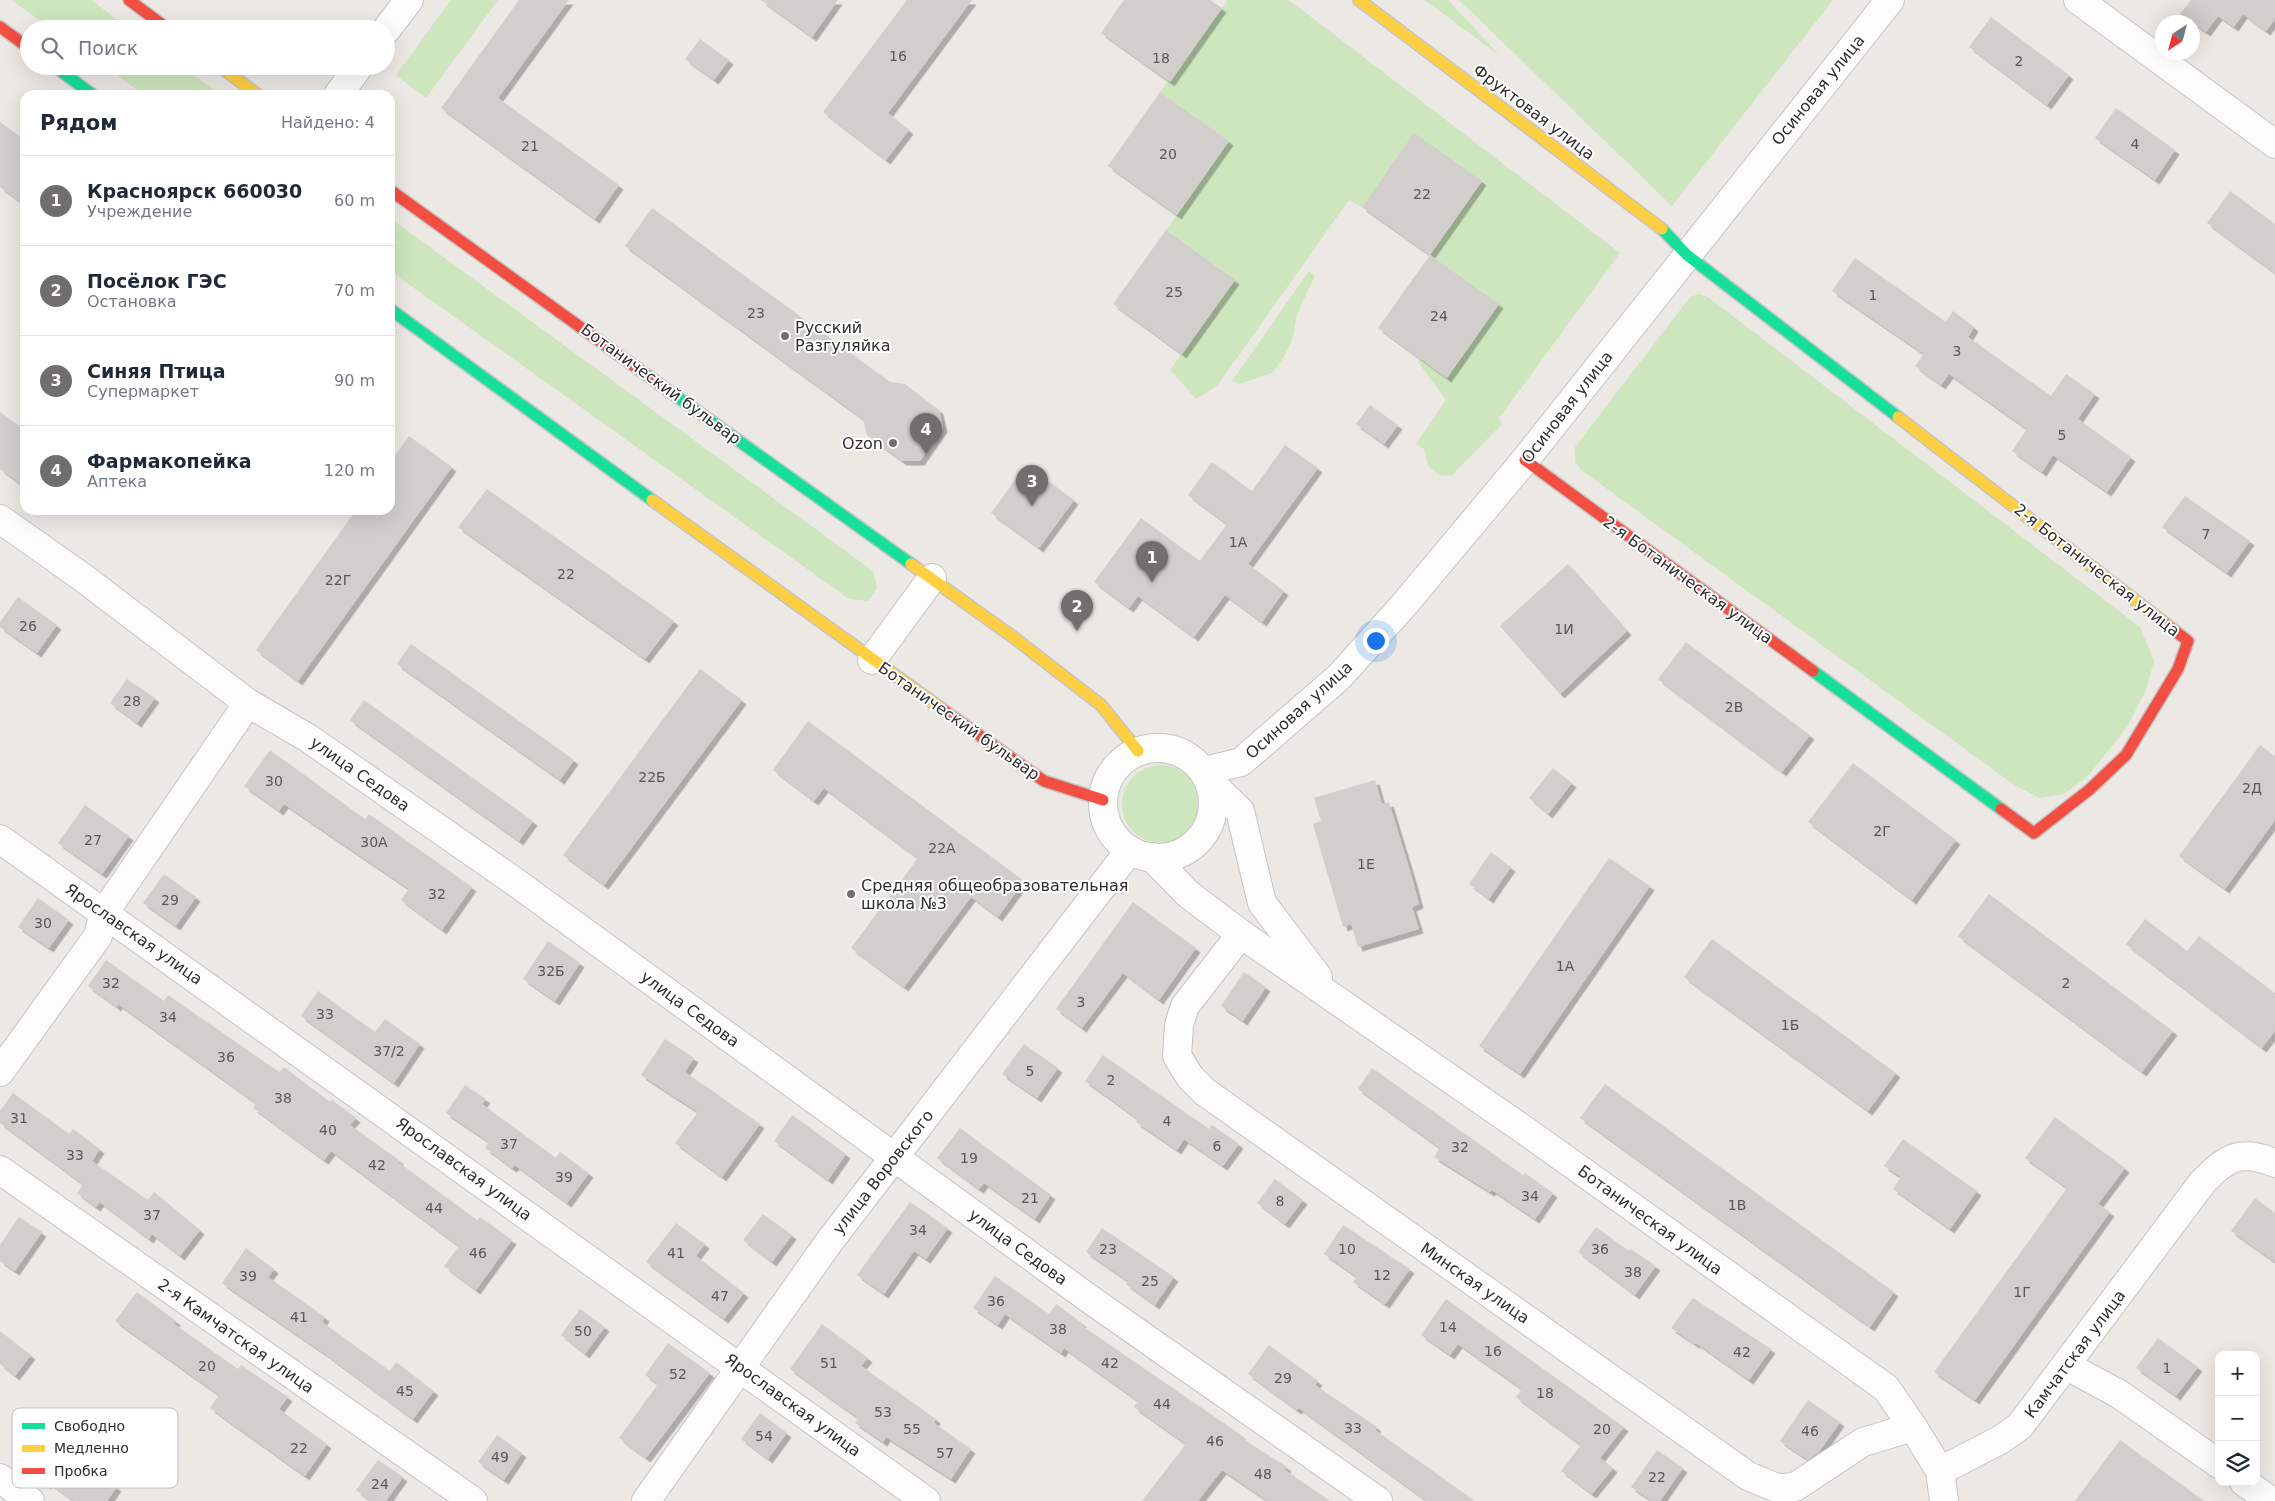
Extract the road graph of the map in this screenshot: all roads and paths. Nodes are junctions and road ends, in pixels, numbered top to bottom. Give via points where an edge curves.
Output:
1 (129, 0) edge
2 (408, 0) edge
3 (1359, 0) edge
4 (1890, 0) edge
5 (2078, 0) edge
6 (156, 20) edge
7 (393, 20) edge
8 (0, 27) edge
9 (20, 41) edge
10 (66, 75) edge
11 (231, 75) edge
12 (352, 75) edge
13 (87, 90) edge
14 (251, 90) edge
15 (342, 90) edge
16 (2275, 144) edge
17 (395, 194) edge
18 (1687, 255) junction
19 (395, 313) edge
20 (1526, 460) junction
21 (0, 519) edge
22 (932, 578) junction
23 (872, 660) junction
24 (248, 702) junction
25 (1138, 751) junction
26 (1207, 776) junction
27 (1103, 800) junction
28 (0, 839) edge
29 (1141, 854) junction
30 (104, 913) junction
31 (1241, 934) junction
32 (1332, 996) junction
33 (0, 1072) edge
34 (894, 1158) junction
35 (2275, 1164) edge
36 (0, 1170) edge
37 (2067, 1366) junction
38 (741, 1368) junction
39 (1914, 1426) junction
40 (2215, 1461) edge
41 (1940, 1471) junction
42 (0, 1478) edge
43 (2250, 1486) edge
44 (12, 1487) edge
45 (13, 1488) edge
46 (30, 1501) edge
47 (473, 1501) edge
48 (646, 1501) edge
49 (926, 1501) edge
50 (1378, 1501) edge
51 (1944, 1501) edge
52 (2271, 1501) edge

1 - 6 street
2 - 7 street
3 - 18 street, Фруктовая улица via 1662,228
4 - 18 street, Осиновая улица
5 - 16 street
8 - 9 street
10 - 13 street
11 - 14 street
12 - 15 street
17 - 22 street, Ботанический бульвар
18 - 20 street, Осиновая улица
18 - 20 street, 2-я Ботаническая улица via 2188,641 2178,669 2126,755 2089,790 2034,833
19 - 23 street, Ботанический бульвар
20 - 26 street, Осиновая улица via 1403,606 1338,677 1241,762
21 - 24 street, улица Седова
22 - 23 street, Ботанический бульвар
22 - 25 street, Ботанический бульвар via 1101,705
23 - 27 street, Ботанический бульвар via 1044,781
24 - 30 street
24 - 34 street, улица Седова via 308,738 503,874
25 - 26 street via 1150,748 1174,750 1185,755
25 - 27 street via 1127,757 1110,776
26 - 29 street via 1214,808 1204,835 1181,853 1167,857
26 - 32 street, Ботаническая улица via 1240,811 1262,903
27 - 29 street via 1109,828 1118,840
28 - 30 street, Ярославская улица
29 - 31 street, Ботаническая улица
29 - 34 street, улица Воровского
30 - 33 street via 98,936
30 - 38 street, Ярославская улица
31 - 32 street, Ботаническая улица
31 - 39 street, Минская улица via 1185,1006 1179,1025 1178,1056 1190,1077 1205,1092 1748,1476 1777,1488 1795,1487 1863,1442
32 - 39 street, Ботаническая улица via 1523,1128 1886,1388
34 - 38 street, улица Воровского via 829,1242
34 - 50 street, улица Седова
35 - 37 street, Камчатская улица via 2246,1154 2219,1164
36 - 47 street, 2-я Камчатская улица
37 - 40 street via 2120,1394
37 - 41 street, Камчатская улица via 2020,1426
38 - 48 street, улица Воровского
38 - 49 street, Ярославская улица
39 - 41 street, Ботаническая улица
41 - 51 street
42 - 44 street
43 - 52 street
45 - 46 street

